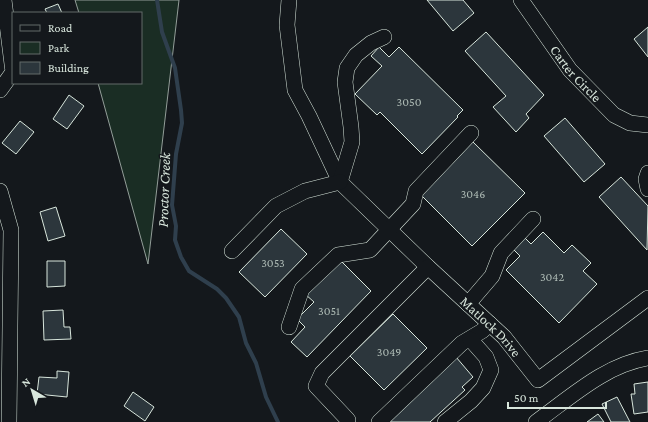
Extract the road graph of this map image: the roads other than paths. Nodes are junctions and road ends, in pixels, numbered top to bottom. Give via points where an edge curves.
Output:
1 (4, 0) edge
2 (289, 0) edge
3 (521, 0) edge
4 (384, 37) dead end
5 (0, 90) edge
6 (648, 125) edge
7 (471, 134) dead end
8 (648, 173) edge
9 (340, 182) junction
10 (648, 189) edge
11 (0, 191) edge
12 (533, 219) dead end
13 (389, 229) junction
14 (232, 251) dead end
15 (428, 267) junction
16 (647, 303) edge
17 (468, 304) junction
18 (490, 324) junction
19 (289, 327) dead end
20 (470, 338) junction
21 (648, 358) edge
22 (348, 420) dead end
23 (9, 422) edge
24 (379, 422) edge
25 (445, 422) edge
26 (536, 422) edge

1 - 5 street via 12,72
2 - 9 street via 287,25 295,90 310,116
3 - 6 street, Carter Circle via 570,70 614,115 630,123
4 - 9 street via 370,43 356,55 347,68 344,82 352,142
7 - 13 street via 416,191 413,204
8 - 10 street
9 - 13 street, Matlock Drive
9 - 14 street via 304,191 276,206
11 - 23 street via 11,230
12 - 17 street via 501,253 492,276
13 - 15 street, Matlock Drive
13 - 19 street via 370,250 338,255 317,274 302,289
15 - 17 street, Matlock Drive
15 - 22 street via 322,373 316,386
16 - 18 street, Matlock Drive via 538,380 504,337
17 - 18 street, Matlock Drive
18 - 20 street
20 - 24 street
20 - 25 street via 486,357 491,370 483,388
21 - 26 street via 612,369

